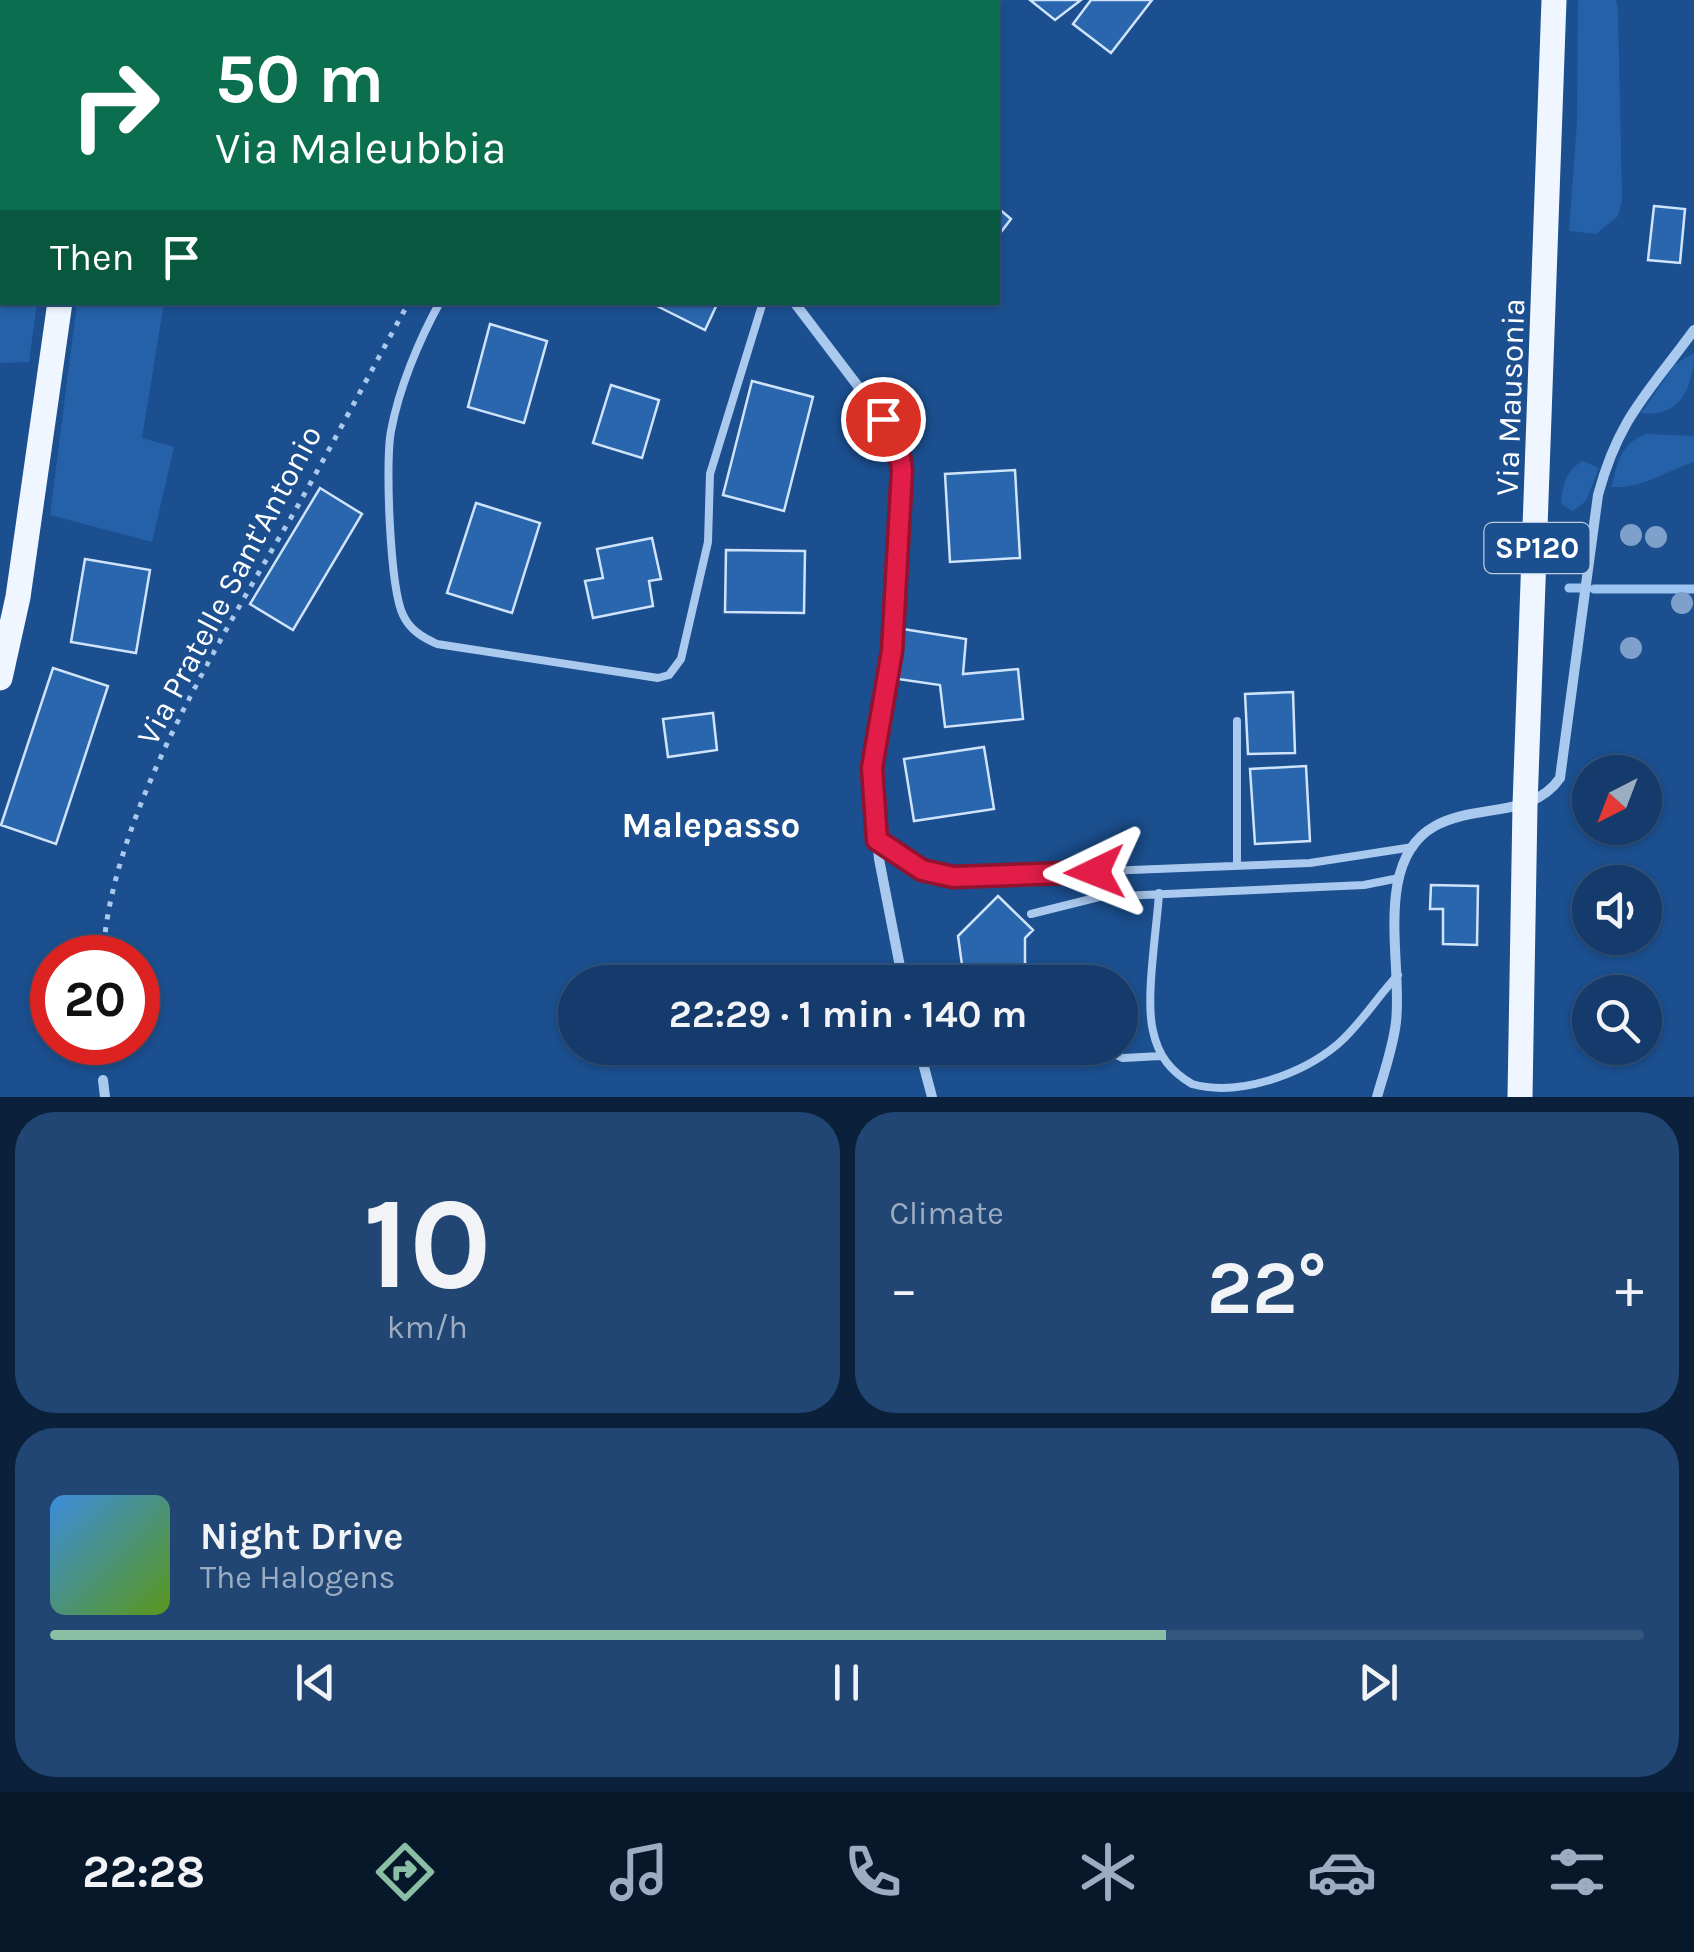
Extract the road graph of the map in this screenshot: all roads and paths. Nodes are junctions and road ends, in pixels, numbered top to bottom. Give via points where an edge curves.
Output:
1 (1554, 0) edge
2 (60, 305) edge
3 (407, 305) edge
4 (439, 305) edge
5 (762, 305) edge
6 (796, 305) edge
7 (1694, 330) edge
8 (0, 678) edge
9 (1237, 721) dead end
10 (1525, 805) junction
11 (877, 840) junction
12 (1413, 846) junction
13 (1236, 866) junction
14 (1399, 878) junction
15 (1159, 893) junction
16 (1032, 914) dead end
17 (107, 935) edge
18 (901, 965) edge
19 (1399, 974) junction
20 (1160, 1056) junction
21 (1138, 1057) edge
22 (924, 1065) edge
23 (103, 1080) dead end
24 (105, 1097) edge
25 (932, 1097) edge
26 (1377, 1097) edge
27 (1520, 1097) edge

1 - 10 main road, Via Mausonia / SP120
2 - 8 main road via 18,598
3 - 17 path, Via Pratelle Sant'Antonio via 226,628 162,762 120,859
4 - 5 lane via 390,433 398,599 409,625 437,644 658,678 682,658 708,542 710,474
6 - 11 street via 883,419 898,444 902,470 892,651 872,768
7 - 10 street via 1640,396 1607,462 1560,778 1540,800
9 - 13 lane
10 - 12 street via 1490,807 1434,826
10 - 27 main road, Via Mausonia / SP120
11 - 13 lane via 922,870 953,877
11 - 18 street
12 - 13 lane via 1310,863
12 - 14 street
14 - 15 lane
14 - 19 street
15 - 16 lane via 1098,897
15 - 20 lane via 1151,1026
19 - 20 lane via 1337,1044 1282,1081 1237,1094 1206,1092
19 - 26 street via 1396,1022
20 - 21 lane
22 - 25 street
23 - 24 street

